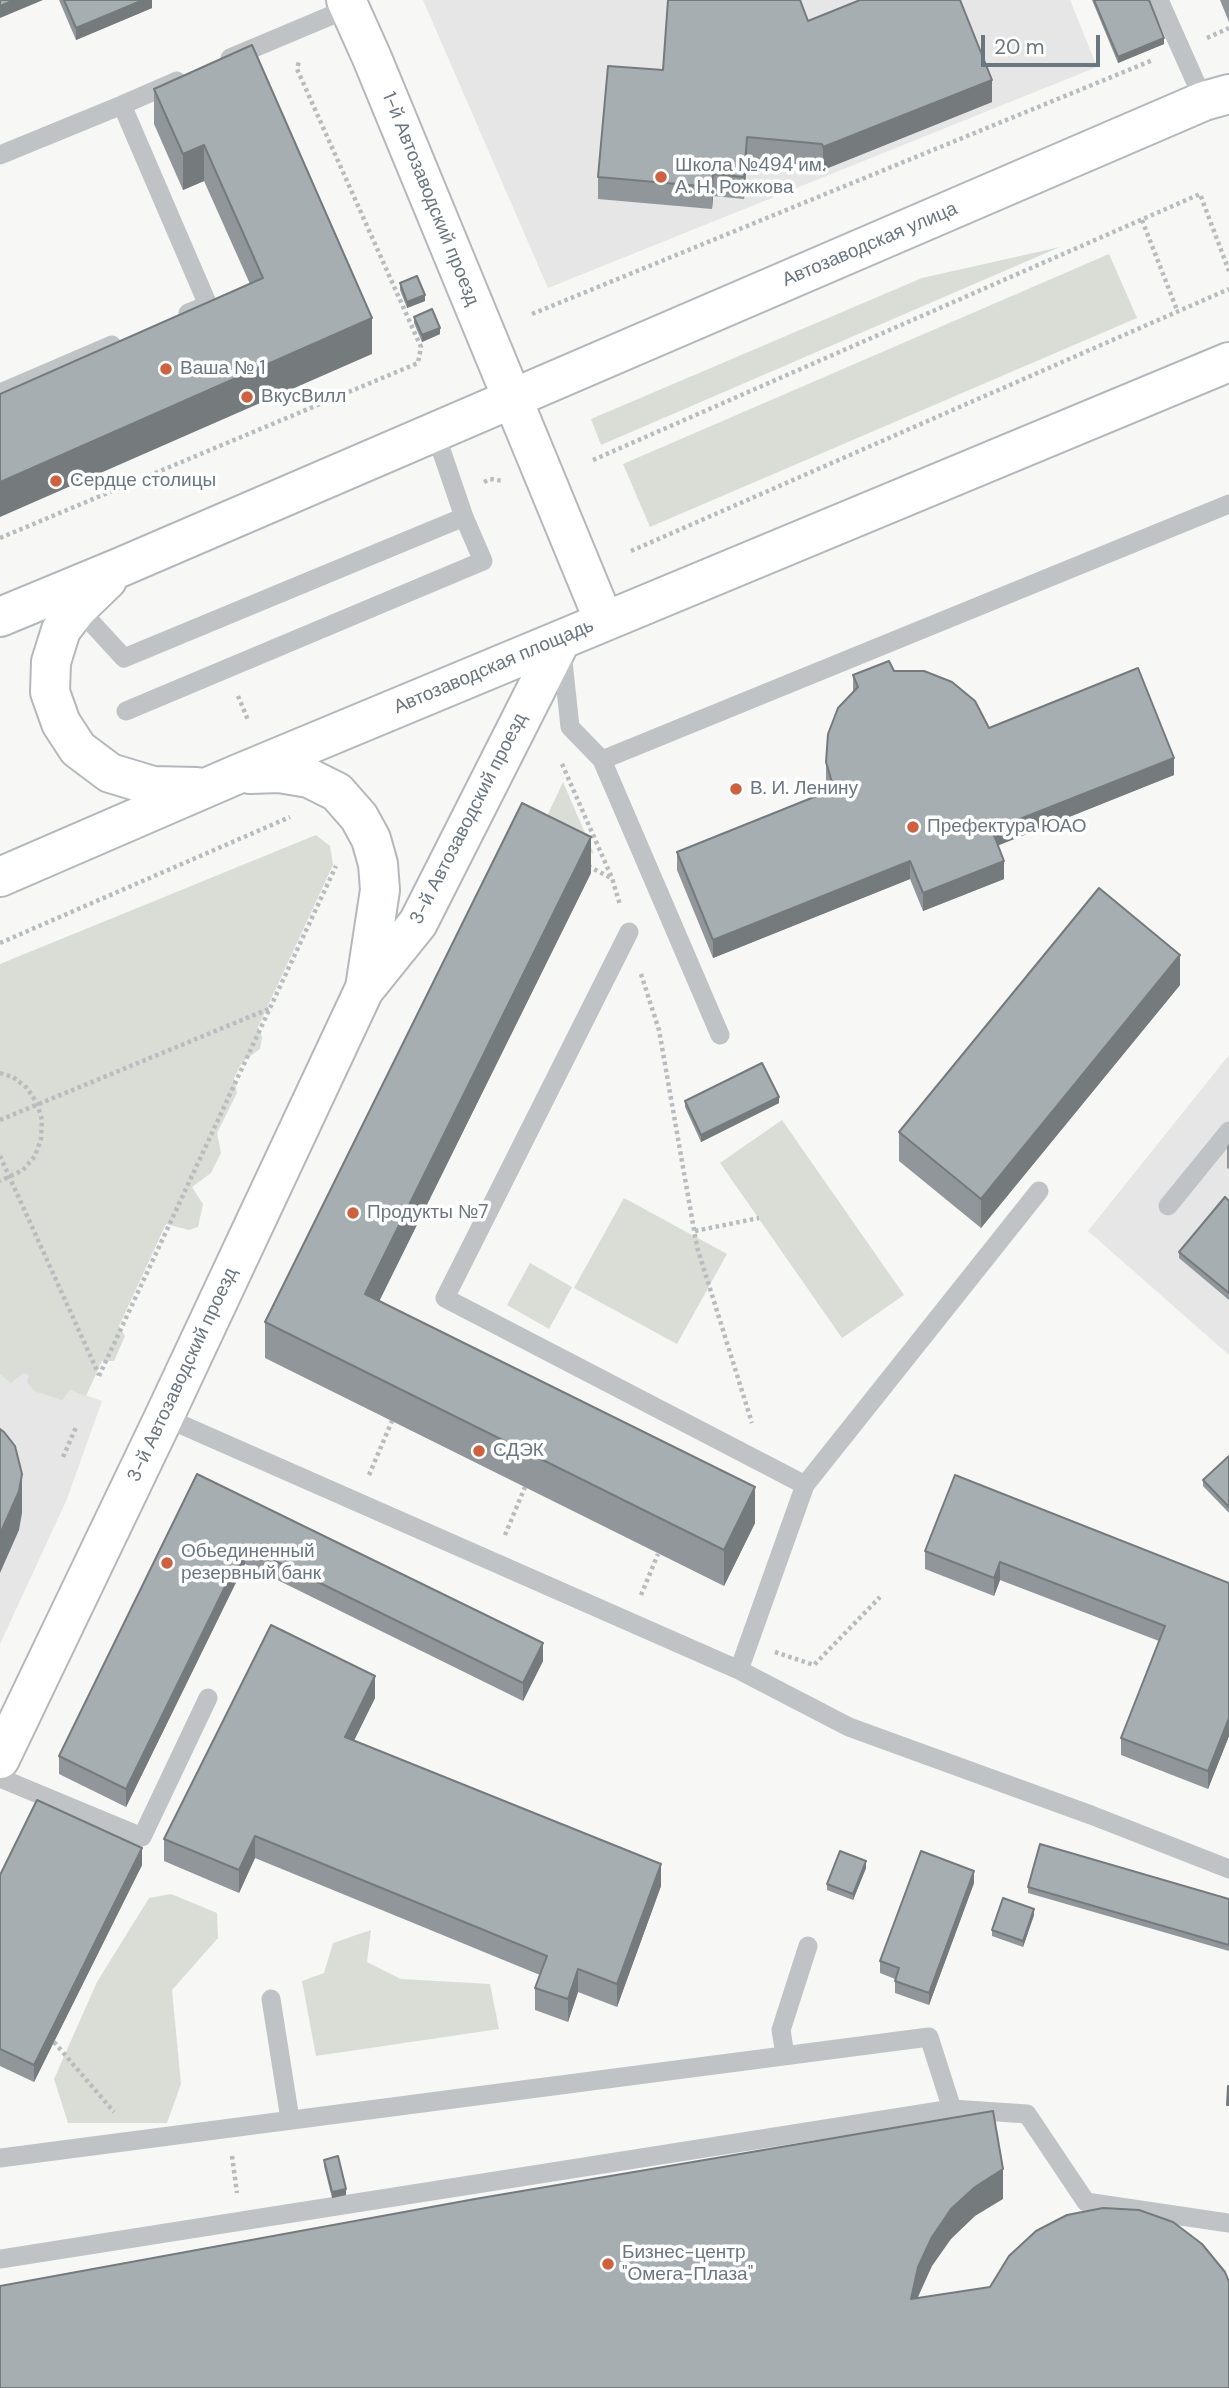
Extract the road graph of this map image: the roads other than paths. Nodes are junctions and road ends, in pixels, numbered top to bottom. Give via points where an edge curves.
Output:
1 (1159, 0) edge
2 (347, 4) edge
3 (1221, 95) edge
4 (122, 105) junction
5 (0, 155) edge
6 (171, 320) edge
7 (135, 336) edge
8 (1229, 362) edge
9 (0, 393) edge
10 (511, 399) junction
11 (435, 432) junction
12 (1229, 505) edge
13 (464, 517) junction
14 (121, 567) junction
15 (78, 608) junction
16 (0, 617) edge
17 (604, 621) junction
18 (561, 640) junction
19 (126, 711) dead end
20 (602, 760) junction
21 (223, 781) junction
22 (0, 877) edge
23 (629, 932) road end
24 (364, 990) junction
25 (720, 1035) dead end
26 (1229, 1131) edge
27 (1039, 1191) dead end
28 (1168, 1206) dead end
29 (164, 1417) junction
30 (805, 1485) junction
31 (738, 1670) junction
32 (208, 1698) dead end
33 (0, 1759) edge
34 (0, 1778) edge
35 (1229, 1869) edge
36 (808, 1946) dead end
37 (271, 1999) dead end
38 (785, 2055) junction
39 (952, 2109) junction
40 (290, 2119) junction
41 (0, 2158) edge
42 (1229, 2223) edge
43 (0, 2259) edge

1 - 3 lane via 1179,50
2 - 4 lane
2 - 10 main road, 1-й Автозаводский проезд
3 - 10 main road, Автозаводская улица
4 - 5 lane
4 - 6 lane via 208,305
7 - 9 lane
8 - 17 main road
10 - 11 main road
10 - 17 main road, Автозаводская площадь
11 - 13 lane
11 - 14 main road
12 - 20 lane
13 - 15 lane via 124,658
13 - 19 lane via 483,561
14 - 15 main road, 3-й Автозаводский проезд
14 - 16 main road
15 - 21 main road, 3-й Автозаводский проезд via 61,629 51,662 50,692 61,723 78,749 110,772 153,786
17 - 18 main road, Автозаводская площадь
18 - 20 lane via 570,727
18 - 21 main road, Автозаводская площадь
18 - 24 main road, 3-й Автозаводский проезд via 418,923
20 - 25 lane
21 - 22 main road, Автозаводская площадь
21 - 24 main road, 3-й Автозаводский проезд via 279,774 309,778 337,792 359,817 378,863 380,890
23 - 30 lane via 445,1298
24 - 29 main road, 3-й Автозаводский проезд
26 - 28 lane
27 - 30 lane
29 - 31 lane
29 - 33 main road, 3-й Автозаводский проезд
30 - 31 lane
31 - 35 lane via 849,1727
32 - 34 lane via 142,1837
36 - 38 lane via 780,2030
37 - 40 lane
38 - 39 lane via 929,2037
38 - 40 lane
39 - 42 lane via 1027,2114 1086,2202
39 - 43 lane
40 - 41 lane

